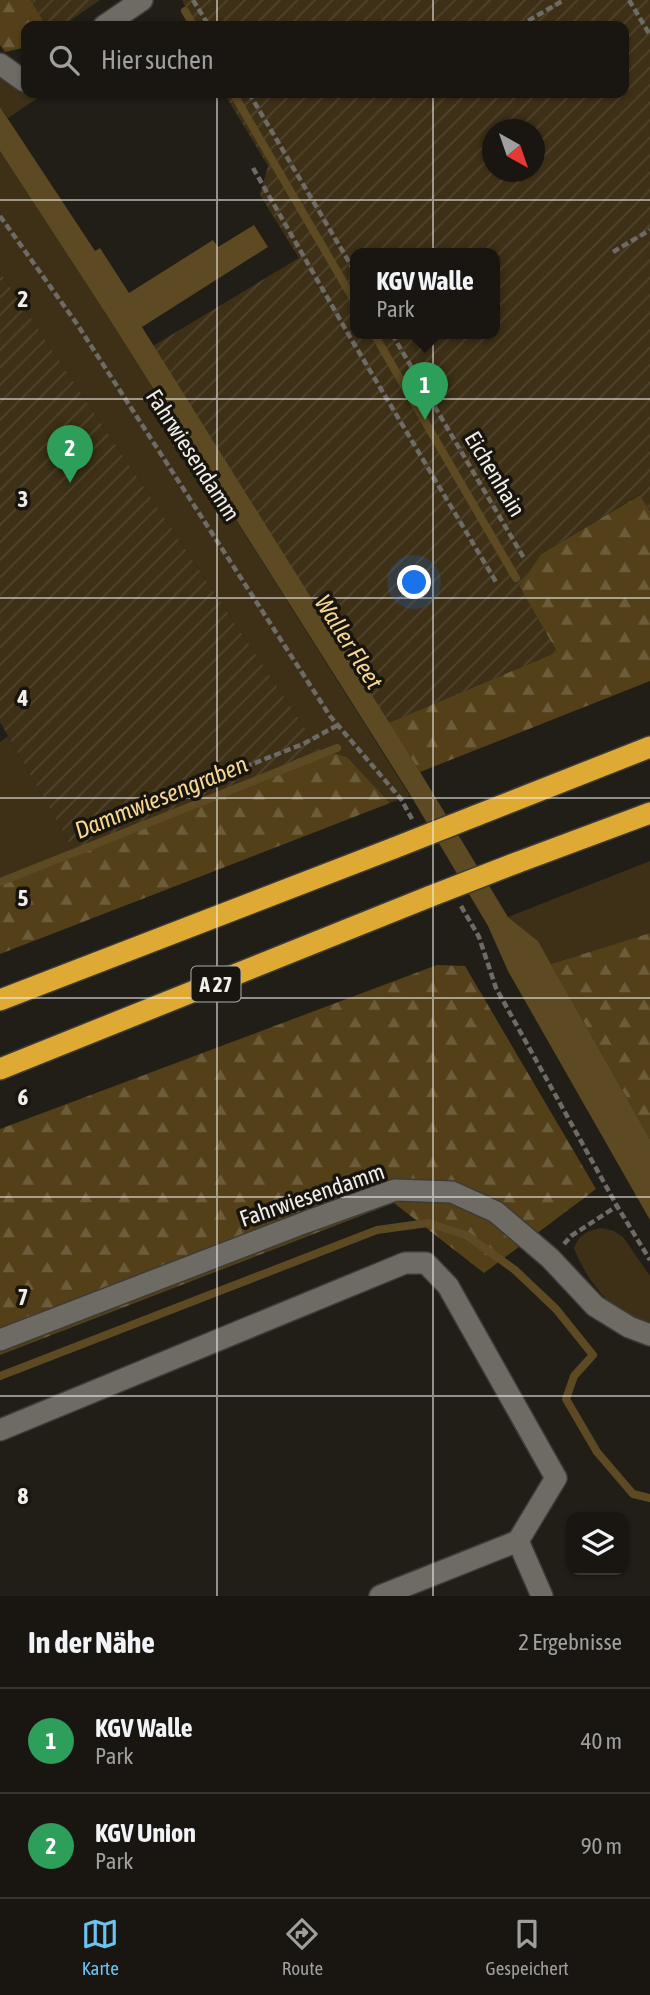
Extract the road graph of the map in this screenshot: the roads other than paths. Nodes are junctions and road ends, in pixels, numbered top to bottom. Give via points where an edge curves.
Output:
1 (142, 0) edge
2 (111, 21) edge
3 (0, 64) edge
4 (21, 78) edge
5 (650, 747) edge
6 (650, 813) edge
7 (0, 1000) edge
8 (0, 1069) edge
9 (650, 1335) edge
10 (0, 1340) edge
11 (0, 1430) edge
12 (518, 1541) junction
13 (380, 1596) edge
14 (542, 1596) edge

1 - 2 street
3 - 4 street
5 - 7 highway, bridge
6 - 8 highway, A 27, bridge
9 - 10 street, Fahrwiesendamm via 595,1306 550,1258 496,1212 452,1192 395,1190
11 - 12 street via 404,1263 426,1263 447,1286 556,1478
12 - 13 street
12 - 14 street

